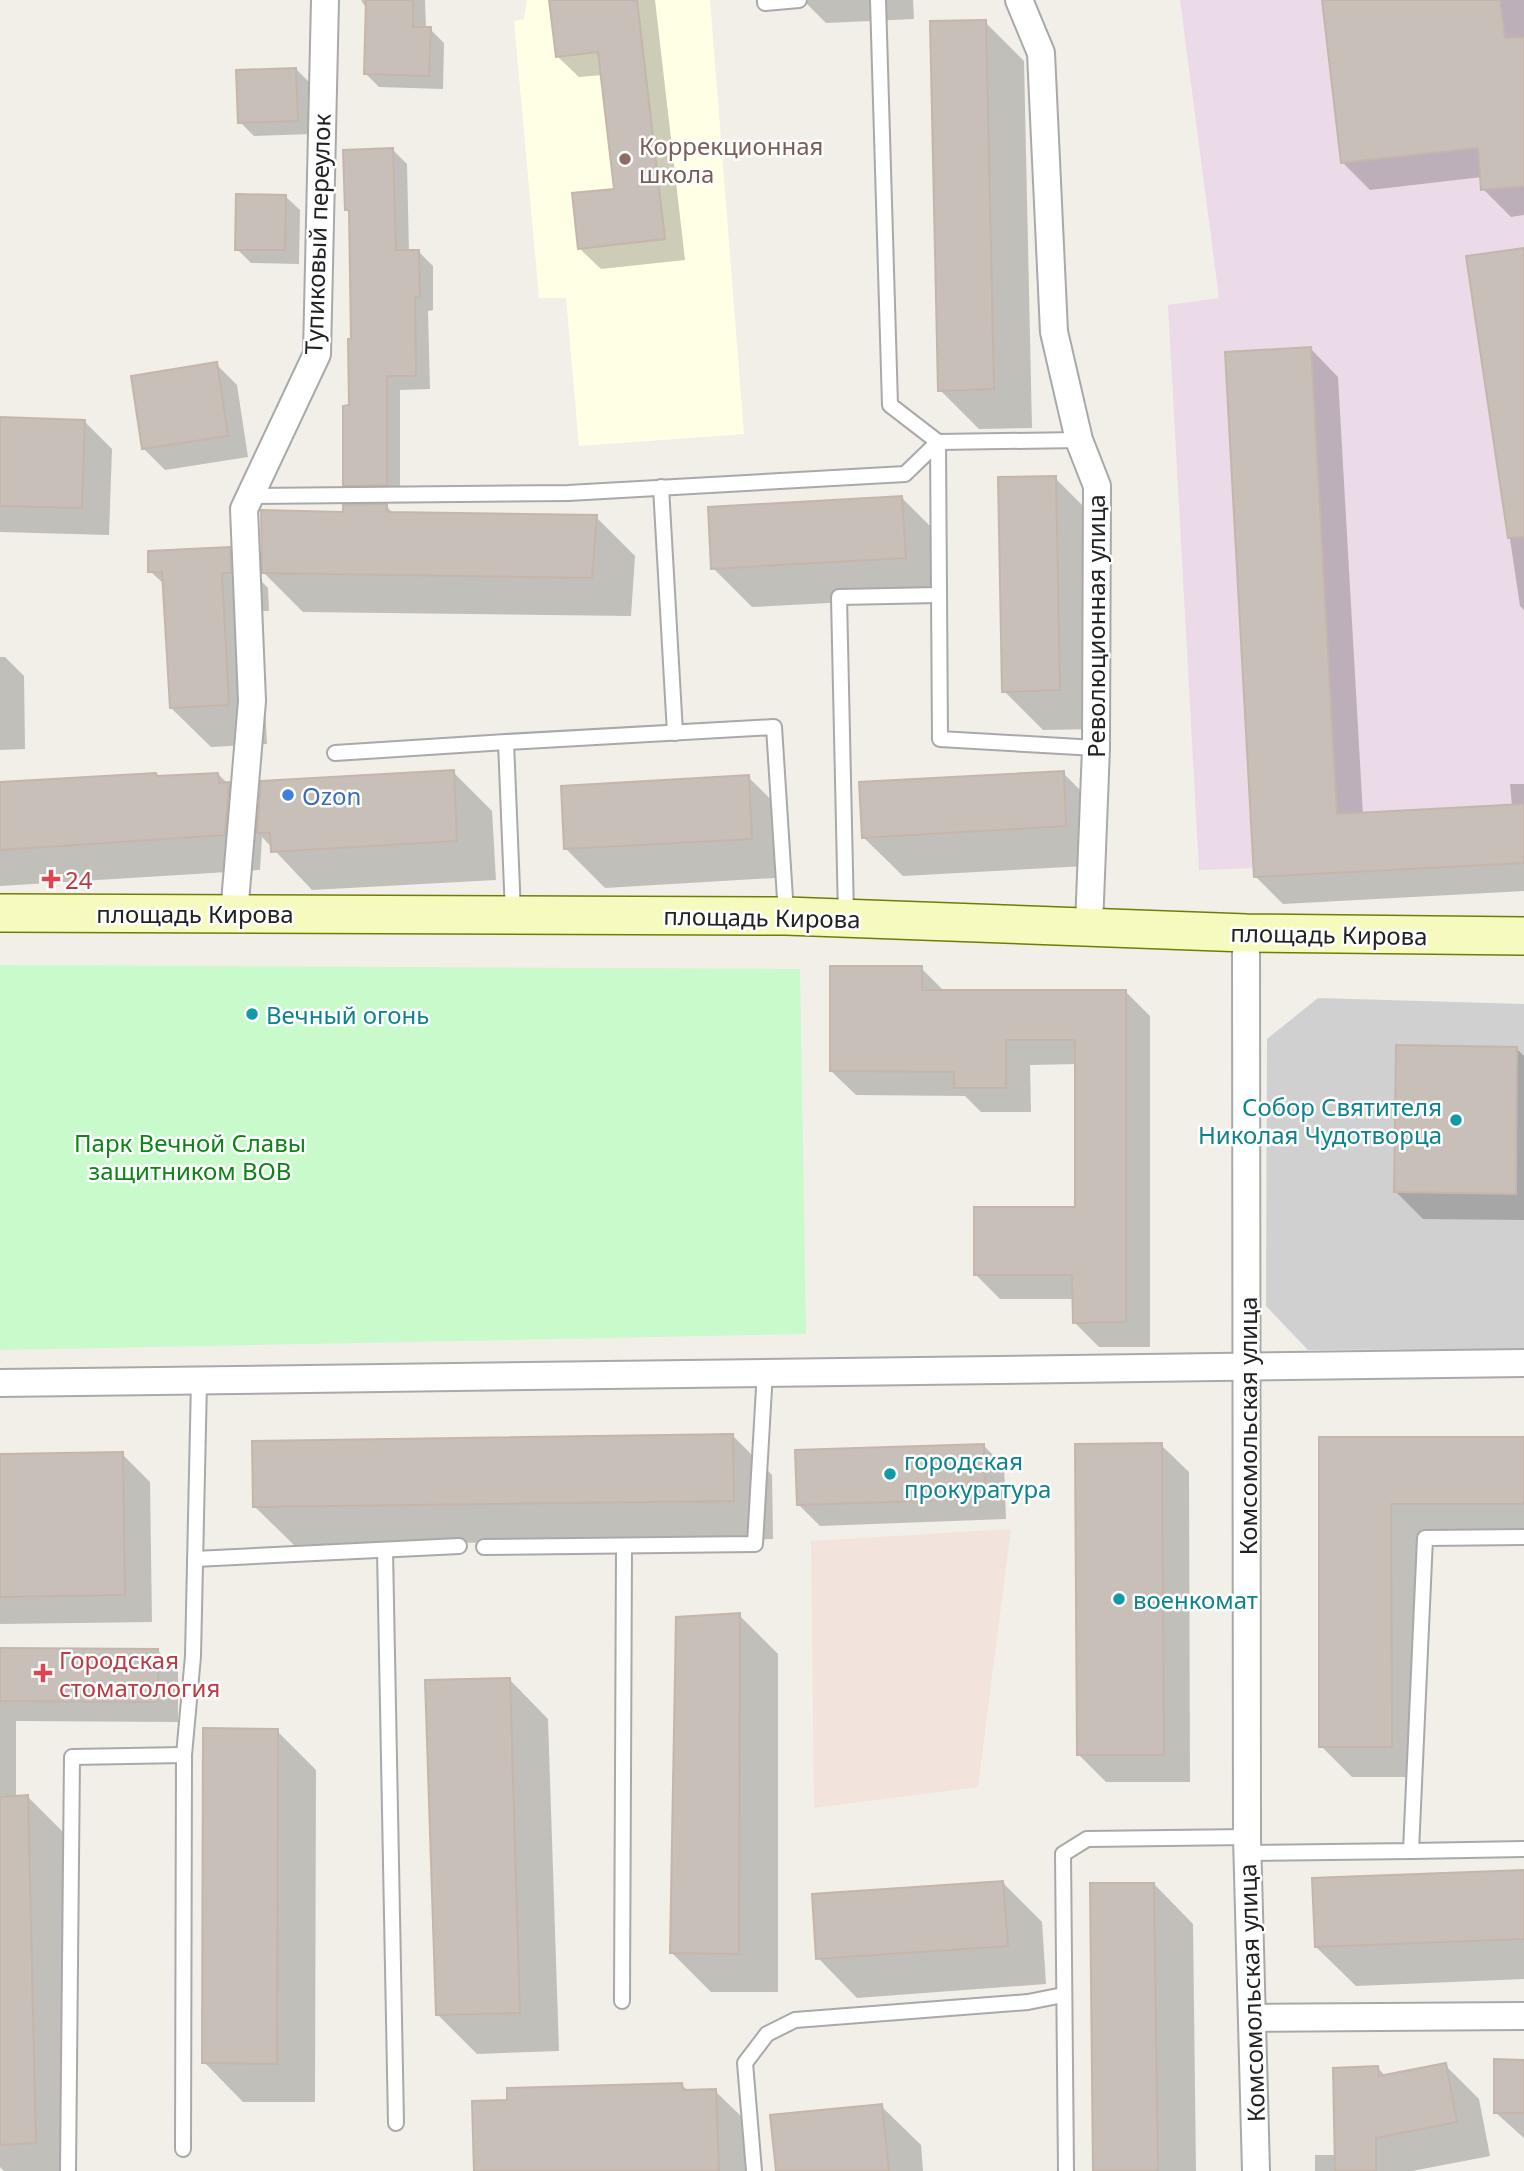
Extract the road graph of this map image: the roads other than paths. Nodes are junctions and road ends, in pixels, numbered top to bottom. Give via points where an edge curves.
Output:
1 (325, 0) edge
2 (765, 0) edge
3 (799, 0) edge
4 (878, 0) edge
5 (1019, 0) edge
6 (1079, 440) junction
7 (938, 442) junction
8 (661, 487) junction
9 (251, 496) junction
10 (939, 595) junction
11 (675, 733) junction
12 (506, 743) junction
13 (1096, 748) junction
14 (335, 753) dead end
15 (0, 913) edge
16 (234, 914) junction
17 (513, 915) junction
18 (786, 916) junction
19 (846, 918) junction
20 (1089, 926) junction
21 (1246, 933) junction
22 (1524, 936) edge
23 (1524, 1363) edge
24 (1247, 1366) junction
25 (765, 1371) junction
26 (199, 1381) junction
27 (0, 1382) edge
28 (1524, 1537) edge
29 (459, 1546) dead end
30 (624, 1546) junction
31 (484, 1547) dead end
32 (385, 1550) junction
33 (195, 1559) junction
34 (184, 1755) junction
35 (1247, 1845) junction
36 (1524, 1849) edge
37 (1411, 1851) junction
38 (1062, 1995) junction
39 (622, 2001) dead end
40 (1524, 2016) edge
41 (1252, 2018) junction
42 (396, 2123) dead end
43 (183, 2149) dead end
44 (68, 2171) edge
45 (754, 2171) edge
46 (1066, 2171) edge
47 (1256, 2171) edge

1 - 9 street, Тупиковый переулок via 317,355
2 - 3 lane
4 - 7 lane via 890,405
5 - 6 street, Революционная улица via 1041,53 1054,331
6 - 7 lane
6 - 13 street, Революционная улица via 1097,486
7 - 8 lane via 905,474
7 - 10 lane
8 - 9 lane via 568,493
8 - 11 lane
9 - 16 street, Тупиковый переулок via 244,509 252,701
10 - 13 lane via 940,739
10 - 19 lane via 839,597
11 - 12 lane
11 - 18 lane via 774,727
12 - 14 lane
12 - 17 lane
13 - 20 street, Революционная улица
15 - 16 main road, площадь Кирова
16 - 17 main road, площадь Кирова
17 - 18 main road, площадь Кирова
18 - 19 main road, площадь Кирова
19 - 20 main road, площадь Кирова
20 - 21 main road, площадь Кирова
21 - 22 main road, площадь Кирова
21 - 24 street, Комсомольская улица
23 - 24 street
24 - 25 street
24 - 35 street, Комсомольская улица
25 - 26 street
25 - 30 lane via 755,1544
26 - 27 street
26 - 33 lane
28 - 37 lane via 1425,1538
29 - 32 lane
30 - 31 lane
30 - 39 lane
32 - 33 lane
32 - 42 lane
33 - 34 lane
34 - 43 lane
34 - 44 lane via 72,1757
35 - 37 lane
35 - 38 lane via 1087,1839 1063,1854
35 - 41 street, Комсомольская улица
36 - 37 lane
38 - 45 lane via 1028,2002 795,2020 767,2034 745,2063
38 - 46 lane
40 - 41 street
41 - 47 street, Комсомольская улица

